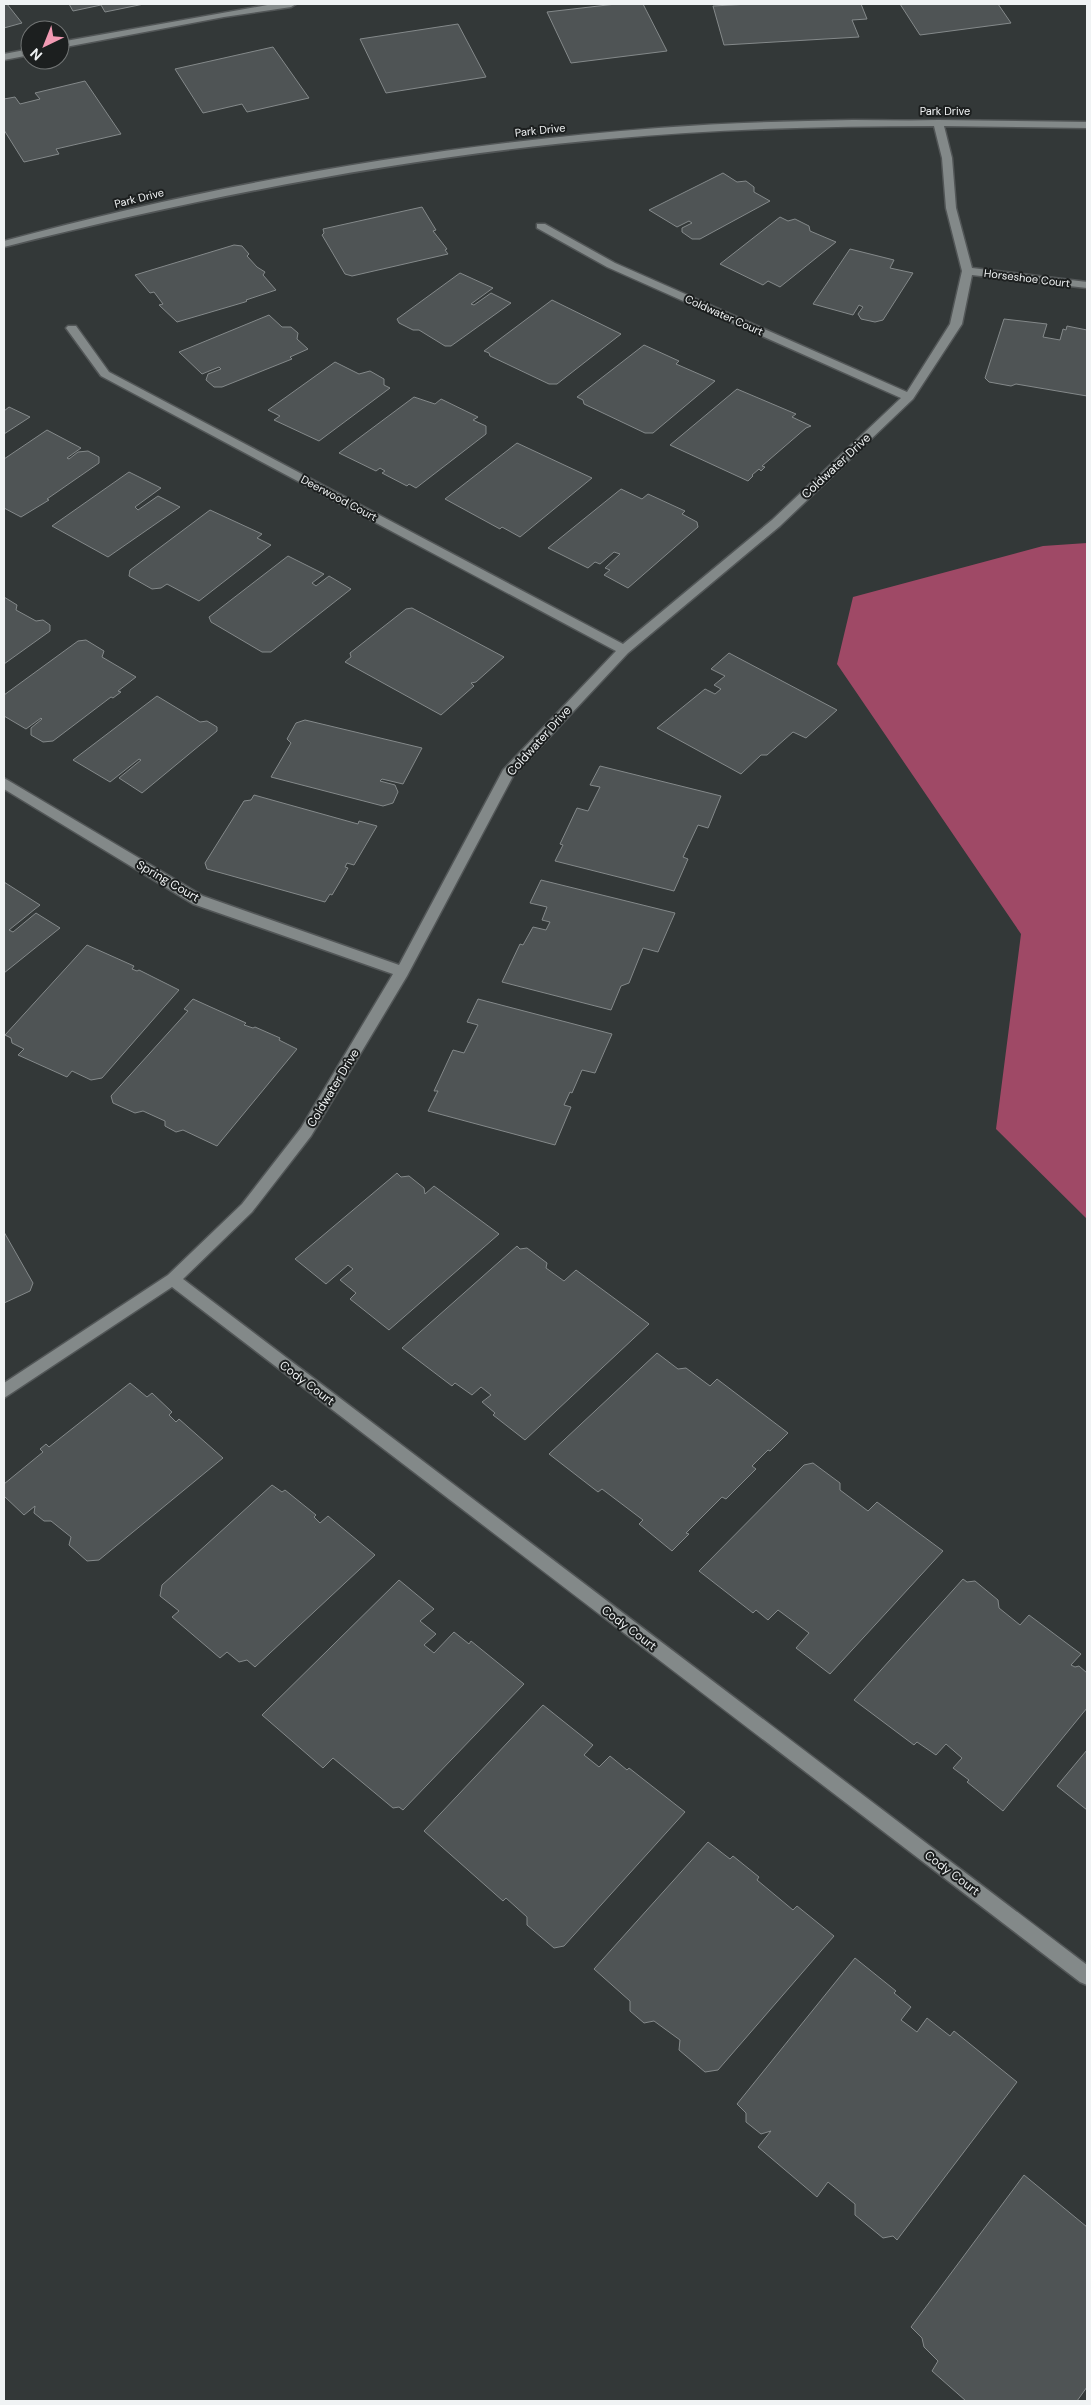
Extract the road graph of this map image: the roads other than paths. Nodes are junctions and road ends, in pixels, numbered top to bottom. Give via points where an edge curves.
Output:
1 (291, 4) edge
2 (70, 43) edge
3 (20, 54) edge
4 (4, 57) edge
5 (938, 123) junction
6 (1087, 125) edge
7 (541, 226) dead end
8 (4, 244) edge
9 (967, 270) junction
10 (1087, 285) edge
11 (72, 328) dead end
12 (909, 396) junction
13 (624, 650) junction
14 (4, 783) edge
15 (402, 972) junction
16 (172, 1279) junction
17 (4, 1391) edge
18 (1087, 1976) edge

1 - 2 street via 197,18
3 - 4 street
5 - 6 street, Park Drive
5 - 8 street, Park Drive via 713,128 527,143 350,169 187,199
5 - 9 street, Coldwater Drive via 947,158 952,215
7 - 12 street, Coldwater Court via 611,265
9 - 10 street, Horseshoe Court
9 - 12 street, Coldwater Drive via 956,324
11 - 13 street, Deerwood Court via 105,374
12 - 13 street, Coldwater Drive via 776,523
13 - 15 street, Coldwater Drive via 508,773
14 - 15 street, Spring Court via 198,900
15 - 16 street, Coldwater Drive via 306,1132 247,1208
16 - 17 street, Coldwater Drive
16 - 18 street, Cody Court

